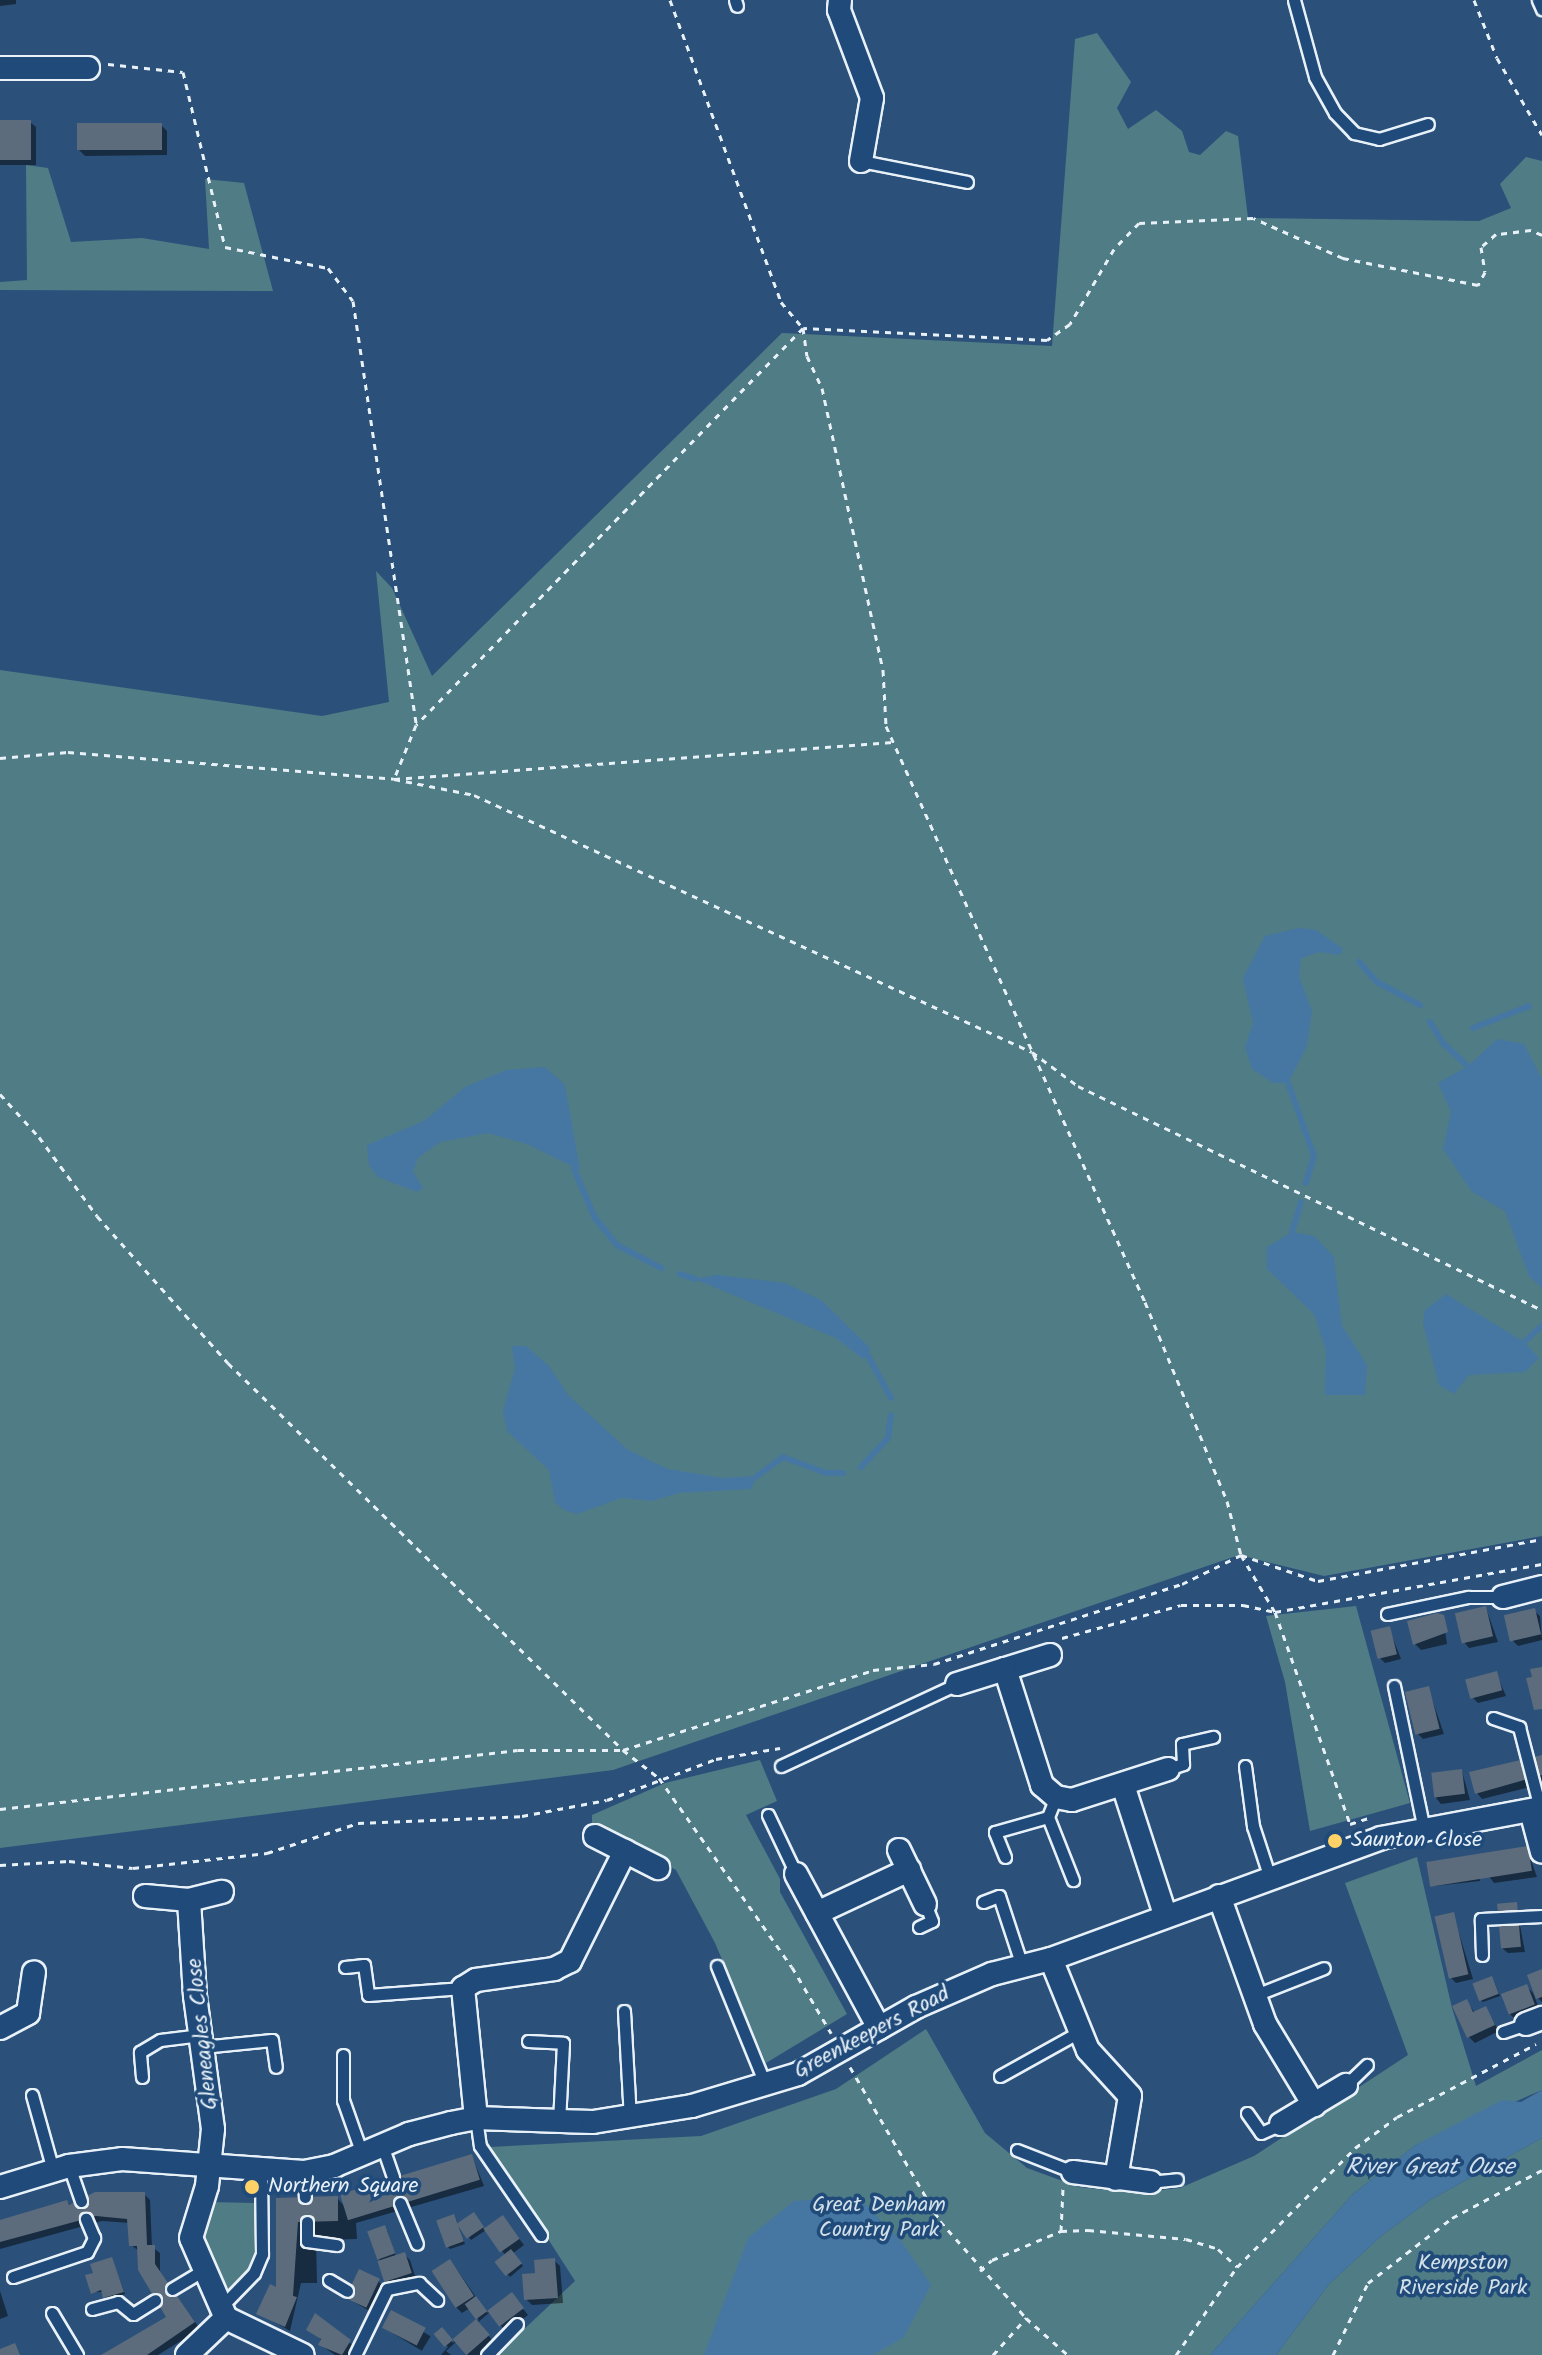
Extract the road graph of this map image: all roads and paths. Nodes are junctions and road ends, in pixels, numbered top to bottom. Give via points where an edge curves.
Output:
1 (670, 0) edge
2 (840, 0) edge
3 (1294, 0) edge
4 (1474, 0) edge
5 (1538, 0) edge
6 (1542, 9) edge
7 (142, 64) dead end
8 (0, 68) edge
9 (88, 68) dead end
10 (1428, 124) dead end
11 (1542, 135) edge
12 (861, 161) joint
13 (967, 182) dead end
14 (1542, 235) edge
15 (803, 328) junction
16 (416, 725) junction
17 (893, 742) junction
18 (0, 758) edge
19 (394, 779) junction
20 (1032, 1052) junction
21 (0, 1094) edge
22 (1542, 1310) edge
23 (1542, 1539) edge
24 (1241, 1555) junction
25 (1542, 1564) edge
26 (1542, 1587) edge
27 (1503, 1597) joint
28 (1275, 1612) junction
29 (1387, 1614) dead end
30 (1048, 1648) joint
31 (1005, 1669) junction
32 (957, 1684) joint
33 (1394, 1686) dead end
34 (1493, 1718) dead end
35 (1213, 1737) dead end
36 (793, 1744) dead end
37 (623, 1750) junction
38 (781, 1766) dead end
39 (1245, 1766) dead end
40 (1168, 1769) joint
41 (659, 1778) junction
42 (1123, 1785) junction
43 (1052, 1807) junction
44 (0, 1809) edge
45 (1538, 1809) edge
46 (768, 1815) dead end
47 (1424, 1830) junction
48 (595, 1836) dead end
49 (1381, 1838) junction
50 (625, 1851) junction
51 (1542, 1852) edge
52 (1005, 1857) dead end
53 (0, 1865) edge
54 (658, 1868) dead end
55 (796, 1874) joint
56 (1270, 1878) junction
57 (1073, 1880) dead end
58 (222, 1892) dead end
59 (145, 1896) dead end
60 (1219, 1896) junction
61 (189, 1900) junction
62 (983, 1902) dead end
63 (925, 1904) joint
64 (817, 1913) junction
65 (1165, 1914) junction
66 (1542, 1916) edge
67 (919, 1927) dead end
68 (1482, 1955) dead end
69 (1051, 1959) junction
70 (717, 1966) dead end
71 (1022, 1966) junction
72 (345, 1967) dead end
73 (1324, 1968) dead end
74 (34, 1972) dead end
75 (463, 1988) junction
76 (1253, 1996) junction
77 (624, 2011) dead end
78 (1534, 2021) edge
79 (0, 2028) edge
80 (879, 2028) junction
81 (1079, 2032) junction
82 (1503, 2032) dead end
83 (202, 2041) junction
84 (528, 2041) dead end
85 (1542, 2042) edge
86 (841, 2053) junction
87 (343, 2055) dead end
88 (1367, 2065) dead end
89 (276, 2067) dead end
90 (1000, 2076) dead end
91 (142, 2077) dead end
92 (1346, 2085) joint
93 (766, 2087) junction
94 (32, 2095) dead end
95 (1314, 2105) junction
96 (1247, 2113) dead end
97 (476, 2118) junction
98 (630, 2118) junction
99 (559, 2123) junction
100 (1281, 2124) joint
101 (372, 2149) junction
102 (1017, 2150) dead end
103 (61, 2168) junction
104 (210, 2168) junction
105 (1542, 2170) edge
106 (261, 2172) junction
107 (304, 2172) junction
108 (1073, 2172) junction
109 (393, 2177) dead end
110 (1116, 2179) junction
111 (1177, 2179) dead end
112 (1150, 2182) joint
113 (0, 2187) edge
114 (305, 2197) dead end
115 (81, 2201) dead end
116 (400, 2203) dead end
117 (86, 2219) dead end
118 (307, 2222) dead end
119 (1061, 2231) junction
120 (541, 2235) dead end
121 (417, 2244) dead end
122 (337, 2245) dead end
123 (1237, 2267) junction
124 (204, 2270) junction
125 (980, 2271) junction
126 (13, 2277) dead end
127 (329, 2280) dead end
128 (172, 2289) dead end
129 (347, 2291) dead end
130 (155, 2300) dead end
131 (437, 2300) dead end
132 (92, 2309) dead end
133 (225, 2311) junction
134 (52, 2313) dead end
135 (1026, 2318) junction
136 (517, 2324) dead end
137 (77, 2355) edge
138 (187, 2355) edge
139 (303, 2355) edge
140 (355, 2355) edge
141 (487, 2355) edge
142 (993, 2355) edge
143 (1068, 2355) edge
144 (1176, 2355) edge
145 (1333, 2355) edge

1 - 15 path via 781,302
2 - 12 street via 839,10 872,98
3 - 10 lane via 1315,77 1354,133 1379,139
4 - 11 path via 1497,58
5 - 6 lane
7 - 16 path via 183,72 225,247 328,268 353,301
8 - 9 street
12 - 13 lane
14 - 15 path via 1531,230 1496,234 1481,247 1485,272 1478,285 1343,258 1253,218 1139,223 1114,249 1070,324 1047,340
15 - 16 path
15 - 17 path via 807,356 836,438
16 - 19 path
17 - 19 path
17 - 20 path
18 - 19 path via 68,752
19 - 20 path via 474,795
20 - 22 path via 1078,1086
20 - 24 path via 1145,1302 1227,1501
21 - 37 path via 97,1216 228,1363
23 - 24 path via 1318,1581
24 - 28 path
24 - 37 path via 1182,1584 934,1664 873,1670
25 - 28 path
26 - 27 street
27 - 29 lane via 1468,1597
28 - 30 path via 1243,1605 1181,1605
28 - 49 path via 1350,1824 1373,1817
30 - 31 street
31 - 32 street
31 - 43 street
32 - 38 lane
33 - 47 lane
34 - 45 lane via 1519,1727
35 - 40 lane via 1182,1744 1183,1764
36 - 41 path via 716,1759
37 - 41 path
37 - 44 path via 518,1750
39 - 56 lane via 1253,1826
40 - 42 street
41 - 53 path via 607,1800 522,1816 358,1823 267,1853 133,1868 69,1861
41 - 86 path via 792,1967
42 - 43 street
42 - 65 street
43 - 52 lane via 995,1832
43 - 57 lane
45 - 47 street, Greenkeepers Road
45 - 51 street
46 - 55 lane
47 - 49 street, Greenkeepers Road
48 - 50 street
49 - 56 street, Greenkeepers Road
50 - 54 street
50 - 75 street via 570,1961 554,1969 476,1980
55 - 64 street
56 - 60 street, Greenkeepers Road
58 - 61 street
59 - 61 street
60 - 65 street, Greenkeepers Road
60 - 76 street
61 - 83 street, Gleneagles Close
62 - 71 lane via 999,1896
63 - 64 street via 904,1860
63 - 67 lane via 932,1921
64 - 80 street
65 - 69 street, Greenkeepers Road
66 - 68 lane via 1481,1919
69 - 71 street, Greenkeepers Road
69 - 81 street
70 - 93 lane
71 - 80 street, Greenkeepers Road via 949,1990
72 - 75 lane via 364,1965 368,1995
73 - 76 lane
74 - 79 street via 28,2013
75 - 97 street
76 - 95 street
77 - 98 lane
78 - 82 lane
80 - 86 street, Greenkeepers Road
81 - 90 lane
81 - 110 street via 1088,2050 1130,2096
83 - 89 lane via 272,2040
83 - 91 lane via 160,2040 140,2052
83 - 104 street, Gleneagles Close via 213,2129
84 - 99 lane via 563,2043
85 - 123 path via 1387,2125 1321,2178
86 - 93 street, Greenkeepers Road
86 - 125 path via 940,2221
87 - 101 lane via 343,2100
88 - 92 lane
92 - 95 street
93 - 98 street, Greenkeepers Road
94 - 103 lane
95 - 100 street
96 - 100 lane via 1261,2133
97 - 99 street, Greenkeepers Road
97 - 101 street, Greenkeepers Road
97 - 120 lane via 480,2146
98 - 99 street, Greenkeepers Road
101 - 107 street, Greenkeepers Road
101 - 109 lane
102 - 108 lane
103 - 104 street, Greenkeepers Road via 122,2159
103 - 113 street, Greenkeepers Road
103 - 115 lane
104 - 106 street, Greenkeepers Road
104 - 124 street, Gleneagles Close via 191,2238
105 - 145 path via 1452,2218 1368,2283
106 - 107 street, Greenkeepers Road
106 - 133 lane via 262,2254
107 - 114 lane
108 - 110 street
108 - 119 path via 1058,2205
110 - 112 street
111 - 112 lane
116 - 121 lane
117 - 126 lane via 94,2238 87,2252
118 - 122 lane via 307,2241
119 - 123 path via 1186,2239 1218,2249
119 - 125 path via 992,2260
123 - 144 path
124 - 128 lane
124 - 133 street, Gleneagles Close
125 - 135 path
127 - 129 lane
130 - 132 lane via 133,2314 118,2302
131 - 140 lane via 419,2283 387,2289 373,2304
133 - 138 street
133 - 139 street
134 - 137 lane
135 - 142 path
135 - 143 path
136 - 141 lane

